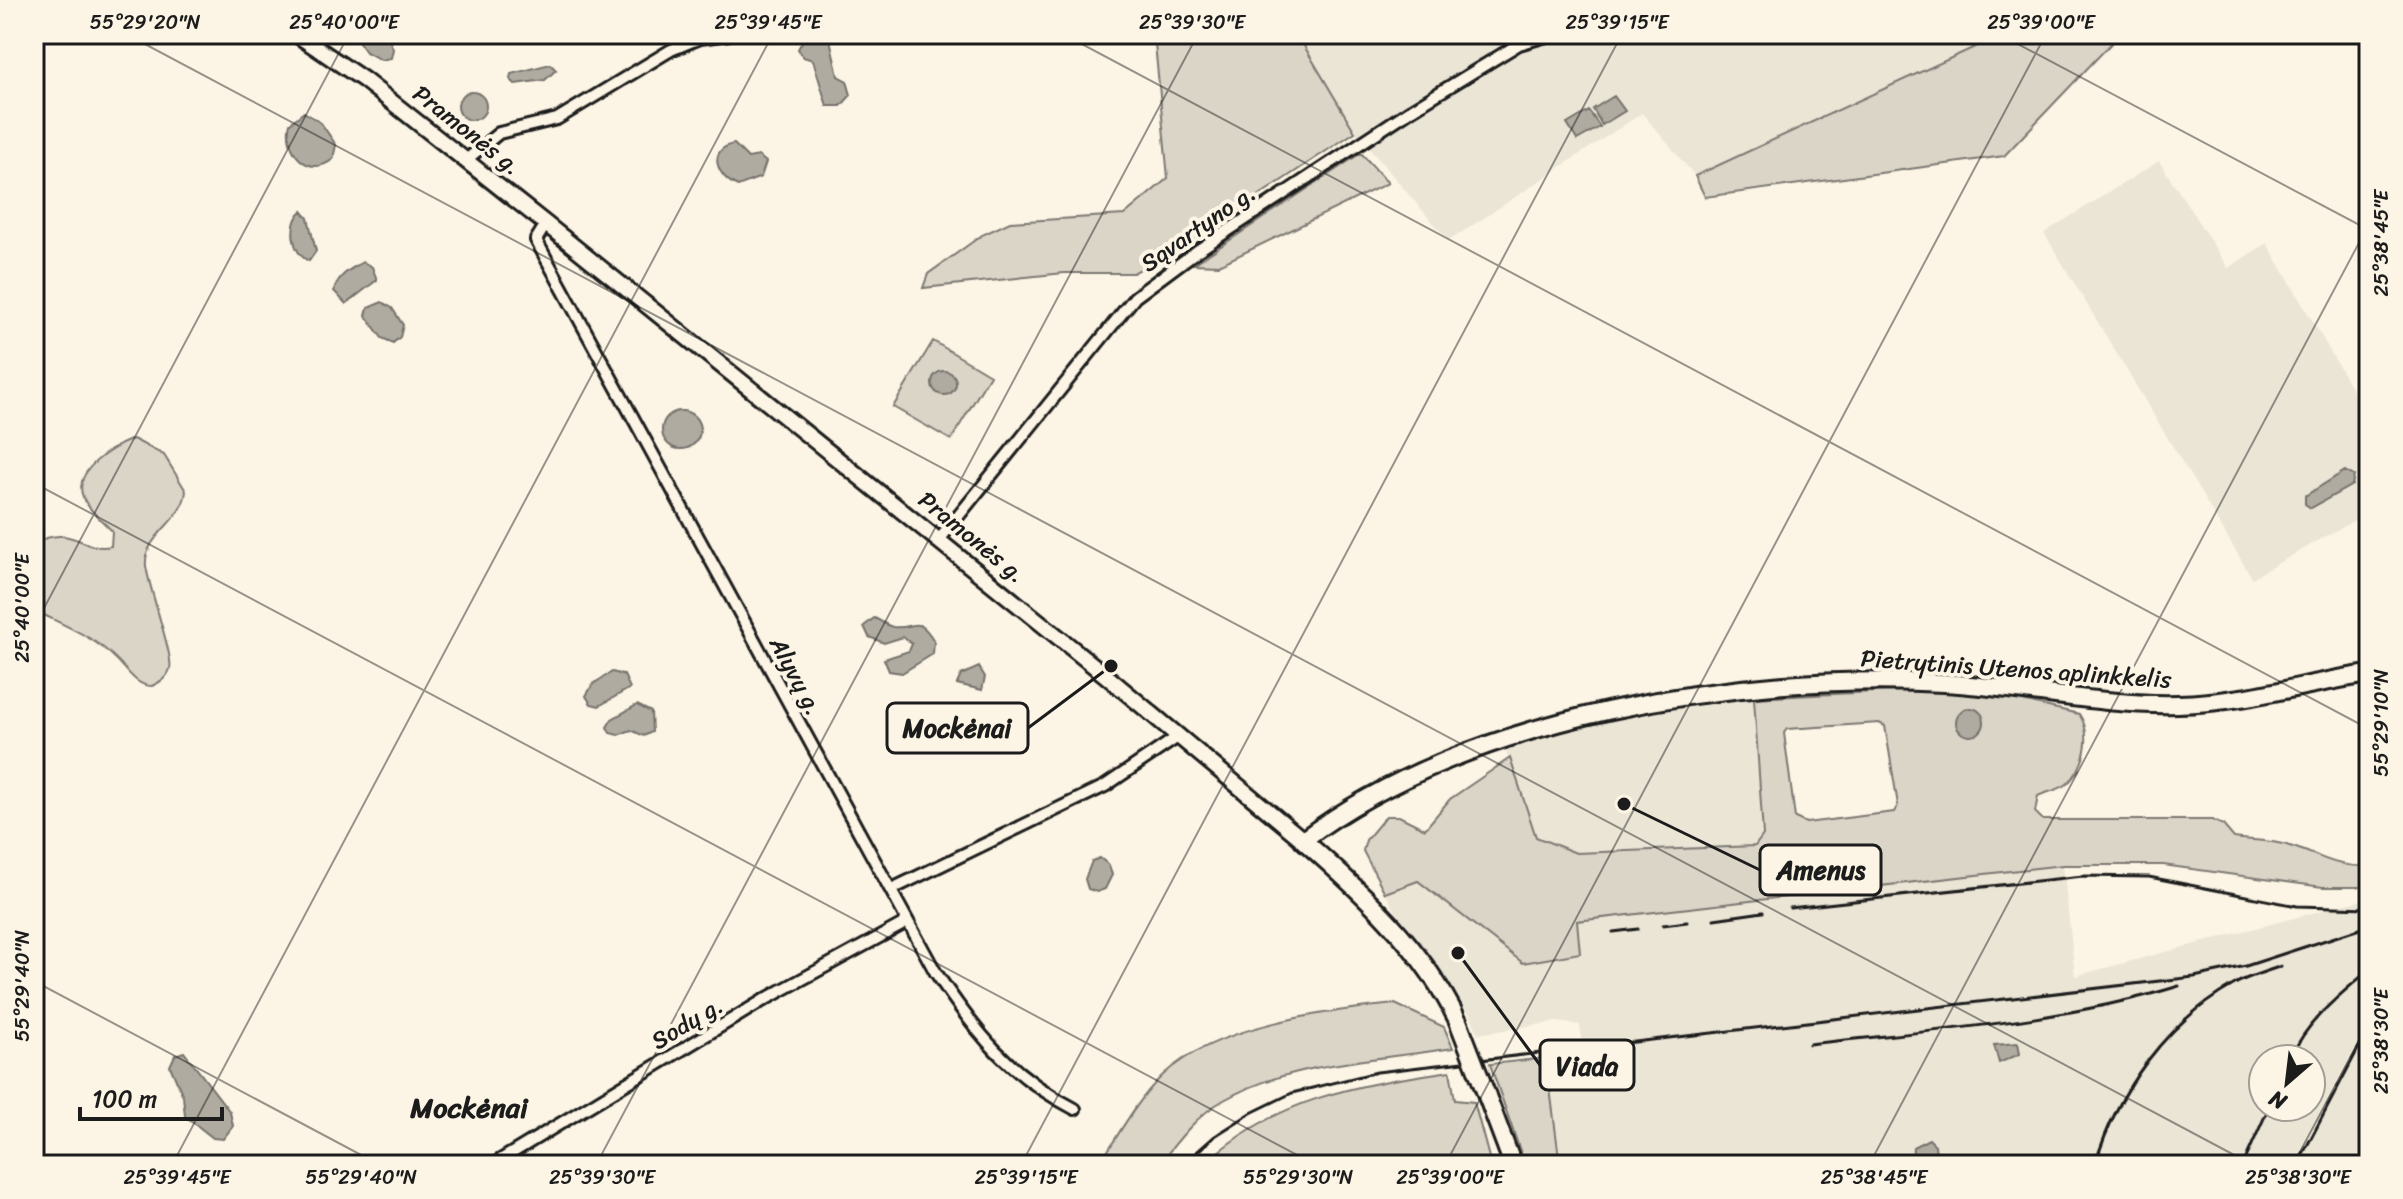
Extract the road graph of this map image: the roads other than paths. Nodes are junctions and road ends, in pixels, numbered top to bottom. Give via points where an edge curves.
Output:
1 (296, 34) edge
2 (729, 34) edge
3 (1553, 34) edge
4 (466, 160) junction
5 (546, 224) junction
6 (939, 540) junction
7 (2369, 674) edge
8 (1179, 736) junction
9 (1303, 840) junction
10 (892, 889) junction
11 (907, 922) junction
12 (1075, 1109) dead end
13 (492, 1165) edge
14 (1513, 1165) edge

1 - 4 main road, Pramonės g.
2 - 4 street via 671,50 557,119 499,133
3 - 6 street, Sąvartyno g. via 1519,44 1411,110 1135,297
4 - 5 main road, Pramonės g.
5 - 6 main road, Pramonės g.
5 - 10 street, Alyvų g. via 536,240
6 - 8 main road, Pramonės g.
7 - 9 highway, Pietrytinis Utenos aplinkkelis via 2182,704 2123,704 1986,686 1891,681 1717,691 1602,712 1483,748 1361,803
8 - 9 main road, Pramonės g.
8 - 10 street via 1105,786
9 - 14 highway, Pramonės g., bridge via 1361,892 1430,972 1458,1021
10 - 11 street, Alyvų g.
11 - 12 street, Alyvų g. via 936,973 990,1044 1017,1074
11 - 13 street, Sodų g. via 764,1000

